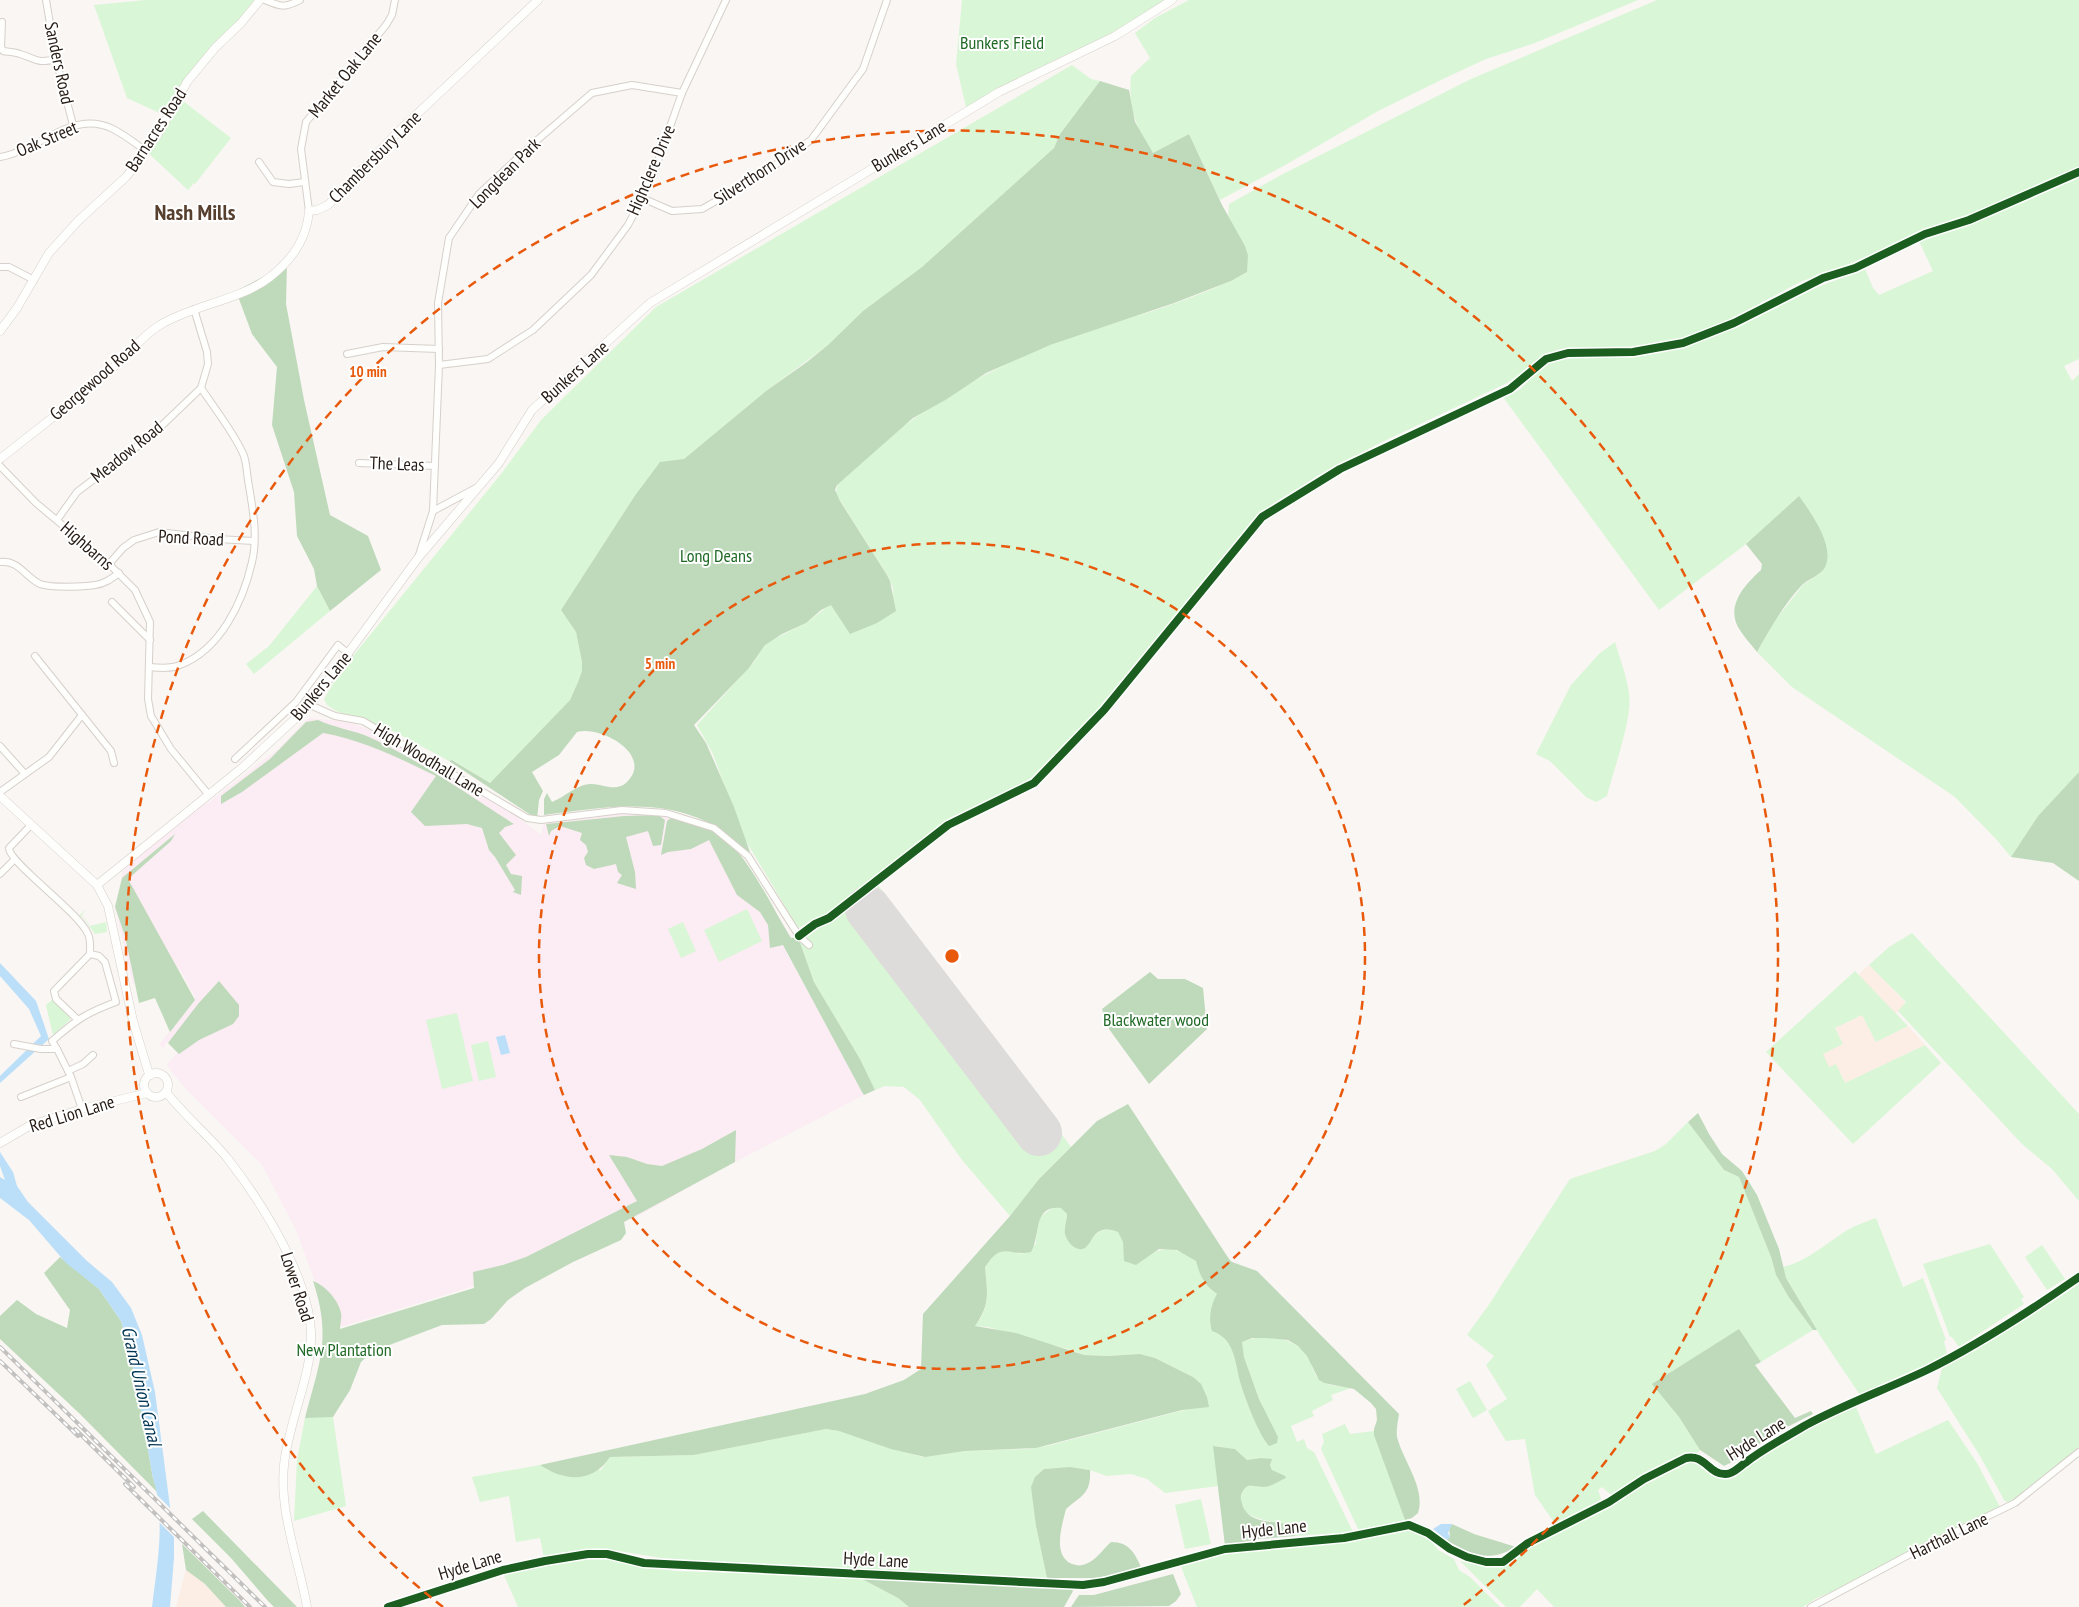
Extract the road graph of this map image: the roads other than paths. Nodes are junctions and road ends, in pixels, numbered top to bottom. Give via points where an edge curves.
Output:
1 (46, 0) edge
2 (260, 0) edge
3 (265, 0) edge
4 (300, 0) edge
5 (394, 0) edge
6 (538, 0) edge
7 (726, 0) edge
8 (887, 0) edge
9 (1172, 0) edge
10 (2, 22) dead end
11 (56, 59) junction
12 (682, 93) junction
13 (73, 125) junction
14 (146, 151) junction
15 (0, 157) edge
16 (259, 162) dead end
17 (304, 182) junction
18 (642, 198) junction
19 (309, 210) junction
20 (0, 267) edge
21 (34, 280) junction
22 (194, 310) junction
23 (0, 331) edge
24 (439, 348) junction
25 (347, 354) dead end
26 (439, 365) junction
27 (201, 388) junction
28 (0, 459) edge
29 (359, 463) dead end
30 (0, 466) edge
31 (435, 466) junction
32 (478, 487) junction
33 (433, 511) junction
34 (57, 520) junction
35 (254, 541) junction
36 (418, 558) junction
37 (0, 562) edge
38 (108, 564) junction
39 (119, 573) junction
40 (112, 602) dead end
41 (150, 640) junction
42 (349, 654) junction
43 (35, 656) dead end
44 (150, 667) junction
45 (310, 705) junction
46 (82, 715) junction
47 (0, 746) edge
48 (236, 760) dead end
49 (114, 763) dead end
50 (25, 774) junction
51 (0, 792) edge
52 (208, 794) junction
53 (0, 796) edge
54 (31, 824) junction
55 (14, 860) junction
56 (0, 874) edge
57 (97, 885) junction
58 (809, 945) dead end
59 (90, 954) junction
60 (77, 1019) junction
61 (14, 1044) dead end
62 (57, 1048) junction
63 (93, 1055) dead end
64 (70, 1074) junction
65 (151, 1075) junction
66 (166, 1092) junction
67 (147, 1093) junction
68 (21, 1097) dead end
69 (82, 1109) junction
70 (0, 1142) edge
71 (2079, 1277) edge
72 (2079, 1452) edge
73 (392, 1606) edge
74 (308, 1607) edge
75 (1811, 1607) edge

1 - 11 street, Sanders Road
2 - 14 street, Barnacres Road via 188,82
3 - 4 street via 288,6
5 - 17 street, Market Oak Lane via 392,15 386,25 306,122 301,149
6 - 19 street, Chambersbury Lane via 399,131 328,205
7 - 12 street, Highclere Drive
8 - 18 street, Silverthorn Drive via 863,69 810,140 758,177 702,210 672,211
9 - 32 street, Bunkers Lane via 1115,36 999,92 650,303 532,410 499,463
10 - 11 street via 3,51 35,61
11 - 13 street, Sanders Road
12 - 18 street, Highclere Drive
12 - 24 street, Longdean Park via 632,85 592,93 479,194 448,238 438,303
13 - 14 street, Oak Street via 91,123 114,129
13 - 15 street, Oak Street via 27,149
14 - 21 street, Barnacres Road via 127,176 49,253
16 - 17 street via 273,182
17 - 19 street, Market Oak Lane
18 - 26 street, Highclere Drive via 628,225 591,275 533,330 488,358
19 - 22 street, Chambersbury Lane via 300,244 270,277
20 - 21 street via 9,267
21 - 23 street, Barnacres Road
22 - 27 street via 207,352 208,364
22 - 28 street, Georgewood Road via 168,320 148,334 108,373
24 - 25 street via 383,347
24 - 26 street, Longdean Park
26 - 31 street, Longdean Park
27 - 34 street, Meadow Road via 151,436 77,492
27 - 35 street via 244,456 254,517
29 - 31 street, The Leas
30 - 34 street, Highbarns
31 - 33 street, Longdean Park
32 - 33 street
32 - 36 street, Bunkers Lane
33 - 36 street, Longdean Park
34 - 38 street, Highbarns
35 - 38 street, Pond Road via 159,532 134,540
35 - 44 street via 252,562 243,590 213,642 179,666
36 - 42 street, Bunkers Lane
37 - 39 street via 14,563 40,584 55,586 95,585
38 - 39 street, Highbarns
39 - 41 street, Highbarns via 135,590 150,622
40 - 41 street
41 - 44 street, Highbarns
42 - 45 street, Bunkers Lane
42 - 48 street via 338,645 296,702
43 - 46 street
44 - 52 street via 148,699 151,716 171,749
45 - 52 street, Bunkers Lane via 243,767
45 - 58 street, High Woodhall Lane via 335,716 363,721 526,818 541,820 622,810 666,813 714,828 748,856 799,936
46 - 49 street via 111,751
46 - 50 street via 49,757
47 - 50 street
50 - 51 street
52 - 57 street, Bunkers Lane
53 - 54 street
54 - 55 street via 9,848
54 - 57 street
55 - 56 street
55 - 59 street via 46,887 88,933
57 - 65 street via 108,906 133,1021
59 - 60 street via 54,991 56,999
59 - 60 street via 99,956 104,962 116,1002
60 - 62 street via 52,1041
61 - 62 street via 27,1048
62 - 64 street
63 - 64 street
64 - 68 street
64 - 69 street
65 - 66 street via 165,1077 168,1083
65 - 67 street via 145,1083
66 - 67 street via 159,1097
66 - 74 street, Lower Road via 228,1160 274,1225 302,1292 311,1332 310,1354 284,1462 282,1490
67 - 69 street, Red Lion Lane
69 - 70 street, Red Lion Lane via 31,1125
71 - 73 street, Hyde Lane via 1995,1333 1929,1369 1809,1424 1753,1456 1734,1472 1718,1473 1700,1459 1686,1458 1528,1543 1503,1562 1468,1557 1409,1525 1344,1538 1225,1549 1083,1585 644,1562 623,1556 588,1554 503,1570
72 - 75 street, Harthall Lane via 2015,1503

